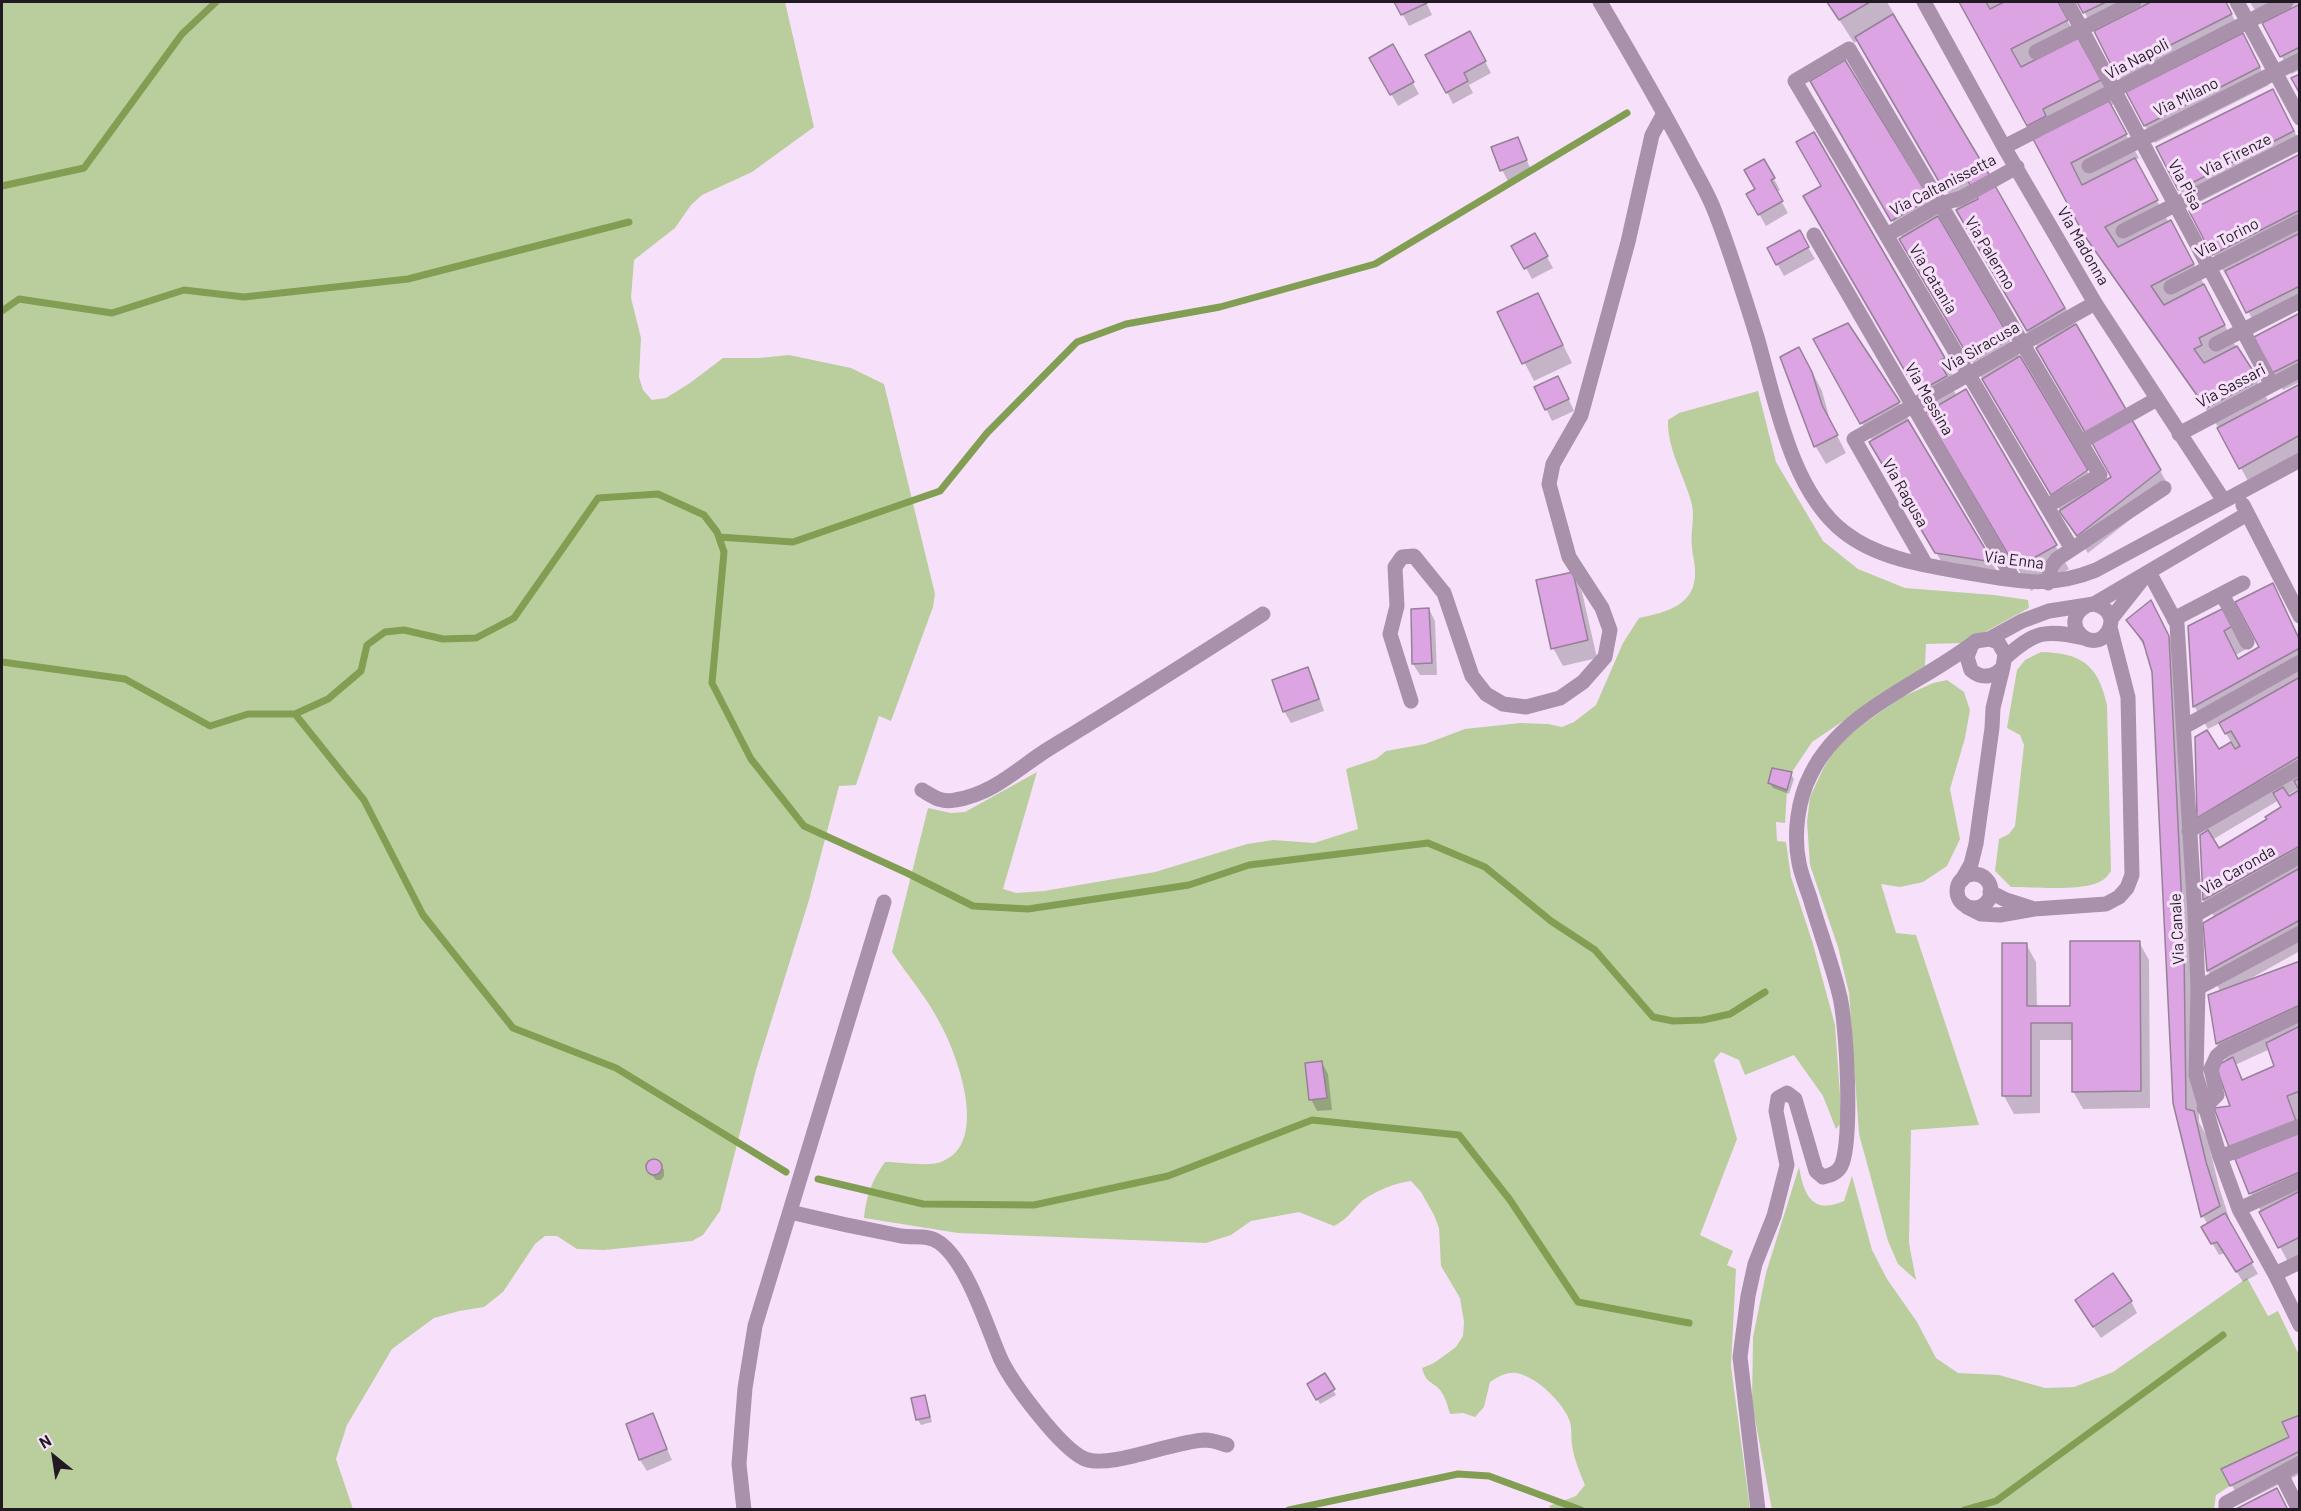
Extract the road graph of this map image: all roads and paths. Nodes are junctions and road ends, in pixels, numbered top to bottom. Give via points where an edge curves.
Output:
1 (1600, 2) edge
2 (1923, 2) edge
3 (2067, 2) edge
4 (2134, 2) edge
5 (2237, 2) edge
6 (2286, 2) edge
7 (2248, 21) junction
8 (2081, 28) junction
9 (1849, 49) joint
10 (2036, 52) dead end
11 (2300, 60) edge
12 (2275, 72) junction
13 (2115, 90) junction
14 (1664, 113) junction
15 (2300, 118) edge
16 (2141, 139) junction
17 (2300, 142) edge
18 (2004, 147) junction
19 (2089, 166) dead end
20 (2017, 167) junction
21 (1940, 204) junction
22 (2176, 205) junction
23 (2300, 221) edge
24 (2123, 231) dead end
25 (1814, 235) dead end
26 (1887, 235) junction
27 (2210, 267) junction
28 (2171, 287) dead end
29 (2300, 301) edge
30 (2095, 303) junction
31 (2243, 330) junction
32 (2023, 344) junction
33 (2216, 344) dead end
34 (2300, 370) edge
35 (1969, 374) junction
36 (2272, 385) junction
37 (2157, 399) junction
38 (1913, 406) junction
39 (2179, 434) junction
40 (1854, 439) joint
41 (2081, 442) junction
42 (2300, 460) edge
43 (2164, 488) dead end
44 (2231, 498) junction
45 (2047, 506) junction
46 (2247, 514) junction
47 (2072, 549) junction
48 (1926, 565) junction
49 (2149, 572) junction
50 (2014, 580) junction
51 (2048, 583) junction
52 (2243, 583) dead end
53 (2222, 594) junction
54 (2090, 605) junction
55 (1263, 614) dead end
56 (2300, 616) edge
57 (2174, 619) junction
58 (2110, 623) junction
59 (1989, 639) junction
60 (2088, 639) junction
61 (2247, 642) dead end
62 (1972, 644) junction
63 (2300, 662) edge
64 (2004, 663) junction
65 (1974, 672) junction
66 (1928, 674) junction
67 (2123, 678) junction
68 (1411, 701) dead end
69 (1992, 708) junction
70 (2184, 727) junction
71 (2300, 767) edge
72 (922, 790) dead end
73 (2189, 831) junction
74 (1976, 844) junction
75 (2300, 856) edge
76 (1984, 878) junction
77 (1962, 880) junction
78 (1990, 892) junction
79 (884, 902) dead end
80 (1967, 907) junction
81 (2034, 909) junction
82 (2195, 915) junction
83 (2300, 933) edge
84 (2198, 987) junction
85 (2300, 1014) edge
86 (2204, 1108) junction
87 (2300, 1125) edge
88 (2220, 1157) junction
89 (2300, 1181) edge
90 (2239, 1209) junction
91 (790, 1212) junction
92 (2300, 1262) edge
93 (2275, 1274) junction
94 (2300, 1326) edge
95 (1227, 1445) dead end
96 (2300, 1463) edge
97 (2281, 1474) junction
98 (744, 1509) edge
99 (1758, 1509) edge
100 (2226, 1509) edge
101 (2299, 1509) edge

1 - 14 street, Via Enna
2 - 18 street, Via Madonna
3 - 8 street, Via Pisa
4 - 8 street
5 - 7 street
6 - 7 street, Via Napoli
7 - 12 street
7 - 13 street, Via Napoli
8 - 10 street
8 - 13 street, Via Pisa
9 - 21 street, Via Palermo
9 - 26 street, Via Catania via 1795,81
11 - 12 street, Via Milano
12 - 15 street
12 - 16 street, Via Milano
13 - 16 street, Via Pisa
13 - 18 street, Via Napoli
14 - 48 street, Via Enna via 1714,209 1747,303 1796,469 1819,509 1844,533 1878,552
14 - 68 street via 1652,135 1628,242 1581,415 1553,464 1549,484 1569,557 1602,608 1610,630 1605,657 1583,682 1560,698 1526,707 1503,704 1486,694 1472,676 1443,593 1414,556 1402,557 1395,567 1396,606 1390,634
16 - 19 street, Via Milano
16 - 22 street, Via Pisa
17 - 22 street, Via Firenze
18 - 20 street, Via Madonna
20 - 21 street, Via Caltanissetta via 1961,198
20 - 30 street, Via Madonna
21 - 26 street, Via Caltanissetta
21 - 32 street, Via Palermo
22 - 24 street, Via Firenze
22 - 27 street, Via Pisa
23 - 27 street, Via Torino
25 - 38 street, Via Messina
26 - 35 street, Via Catania
27 - 28 street, Via Torino
27 - 31 street, Via Pisa
29 - 31 street
30 - 32 street, Via Siracusa
30 - 37 street, Via Madonna
31 - 33 street
31 - 36 street, Via Pisa
32 - 35 street, Via Siracusa
32 - 41 street, Via Palermo
34 - 36 street, Via Sassari
35 - 38 street, Via Siracusa
35 - 45 street, Via Catania
36 - 39 street, Via Sassari
37 - 39 street, Via Madonna
37 - 41 street
38 - 40 street, Via Siracusa
38 - 50 street, Via Messina
39 - 44 street, Via Madonna
40 - 48 street, Via Ragusa
41 - 45 street, Via Palermo via 2100,475
42 - 44 street, Via Enna
43 - 47 street
44 - 46 street, Via Madonna
44 - 51 street, Via Enna via 2096,570
45 - 47 street, Via Catania
46 - 49 street
46 - 56 street, Via Madonna
47 - 51 street via 2051,567
48 - 50 street, Via Enna
49 - 54 street
49 - 57 street, Via Canale
49 - 58 street
50 - 51 street, Via Enna
52 - 53 street
53 - 57 street
53 - 61 street
54 - 58 street via 2105,609
54 - 59 street via 2049,611
54 - 60 street via 2077,614 2075,621 2076,629
55 - 72 street via 1047,750 1002,783 955,800 940,801
57 - 70 street, Via Canale
58 - 60 street via 2103,637
58 - 67 street
59 - 62 street
59 - 64 street via 2001,645
60 - 64 street via 2060,632 2030,637
60 - 67 street
62 - 65 street via 1967,657
62 - 66 street
63 - 70 street
64 - 65 street via 1992,676
64 - 69 street
65 - 66 street via 1943,669
65 - 69 street
66 - 99 street via 1834,738 1810,775 1801,800 1798,862 1840,996 1846,1045 1848,1128 1841,1166 1823,1177 1816,1171 1795,1099 1787,1093 1778,1098 1776,1111 1787,1166 1774,1216 1755,1264 1740,1357
67 - 81 street via 2128,697 2132,863 2127,888 2106,904
69 - 74 street
70 - 73 street, Via Canale
71 - 73 street
73 - 82 street, Via Canale
74 - 76 street
74 - 77 street
75 - 82 street, Via Caronda
76 - 77 street via 1970,875
76 - 78 street
77 - 80 street via 1957,894
78 - 80 street via 1982,906
78 - 81 street
79 - 91 street
80 - 81 street via 1982,914 2000,915
82 - 84 street, Via Canale
83 - 84 street
84 - 86 street, Via Canale via 2196,1075
85 - 86 street via 2217,1056 2211,1069 2217,1095
86 - 88 street, Via Canale
87 - 88 street
88 - 90 street, Via Canale
89 - 90 street
90 - 93 street, Via Canale
91 - 95 street via 939,1242 953,1255 964,1275 1000,1358 1056,1435 1076,1454 1104,1461 1208,1440
91 - 98 street via 755,1326 745,1388 739,1464
92 - 93 street
93 - 94 street, Via Canale
96 - 97 street
97 - 100 street via 2226,1503
97 - 101 street

